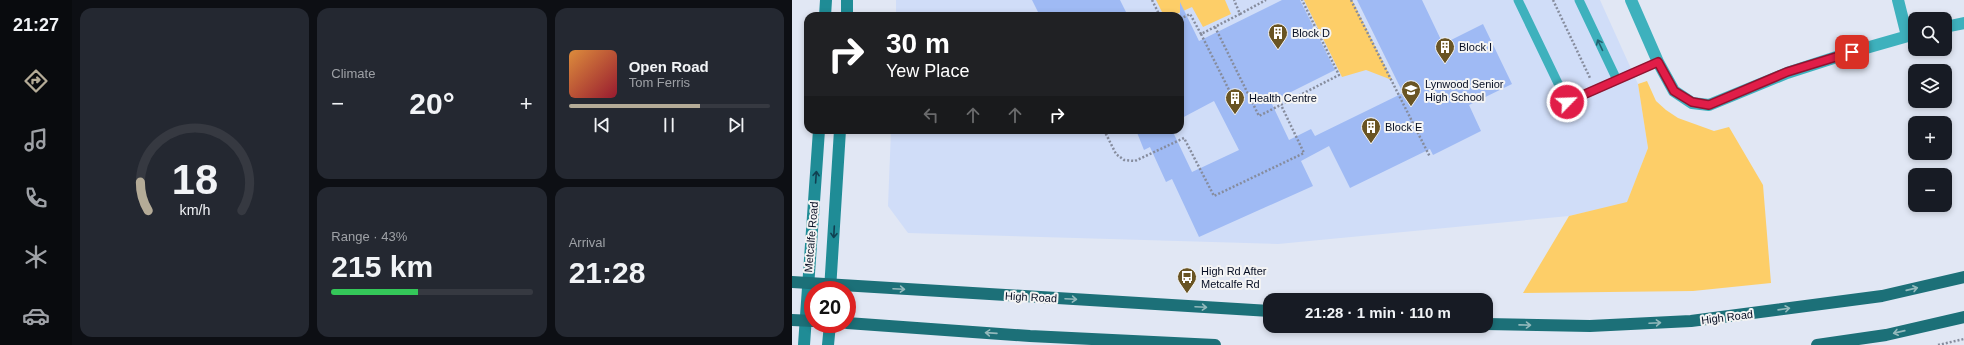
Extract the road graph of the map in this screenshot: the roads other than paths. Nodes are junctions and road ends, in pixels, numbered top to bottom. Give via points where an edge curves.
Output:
1 (826, 0) edge
2 (847, 0) edge
3 (1518, 0) edge
4 (1579, 0) edge
5 (1631, 0) edge
6 (1898, 0) edge
7 (825, 12) edge
8 (847, 12) edge
9 (1964, 23) edge
10 (1952, 26) edge
11 (1908, 27) edge
12 (1908, 36) edge
13 (1658, 62) junction
14 (1617, 80) junction
15 (819, 134) edge
16 (840, 134) edge
17 (1964, 277) edge
18 (807, 281) edge
19 (830, 281) edge
20 (792, 282) edge
21 (804, 283) edge
22 (856, 288) edge
23 (1263, 311) edge
24 (1964, 318) edge
25 (792, 320) edge
26 (804, 320) edge
27 (856, 324) edge
28 (1493, 324) edge
29 (806, 333) edge
30 (829, 333) edge
31 (1195, 344) edge
32 (804, 345) edge
33 (828, 345) edge
34 (1215, 345) edge
35 (1817, 345) edge

1 - 7 main road
2 - 8 main road
3 - 14 lane via 1567,102
14 -> 4 lane
5 - 13 street
6 - 11 street
9 - 10 street
12 - 13 street via 1787,72 1709,105 1692,102 1674,91
13 - 14 lane
18 -> 15 main road, Metcalfe Road
16 -> 19 main road, Metcalfe Road
28 -> 17 main road, High Road via 1590,326 1691,321 1882,296
20 - 21 main road, High Road
22 -> 23 main road, High Road
24 -> 35 main road via 1886,335
25 - 26 main road
31 -> 27 main road
29 - 32 main road, Metcalfe Road
30 - 33 main road
31 - 34 main road

